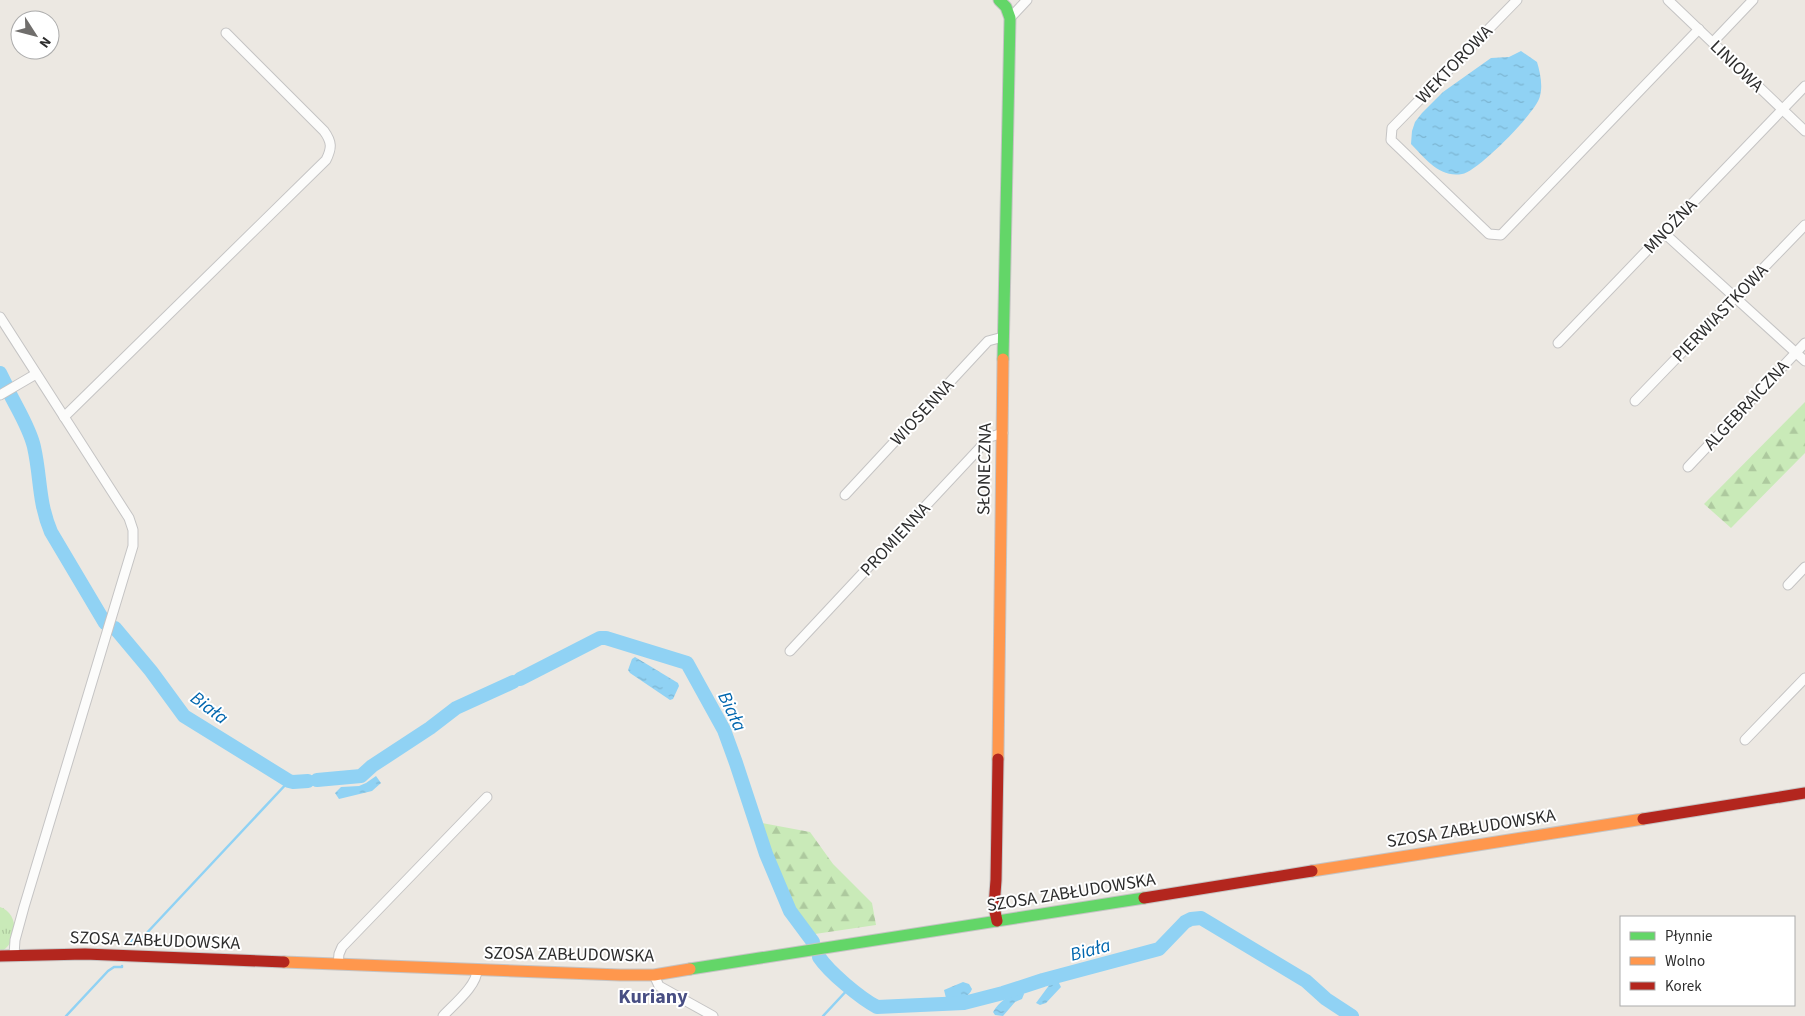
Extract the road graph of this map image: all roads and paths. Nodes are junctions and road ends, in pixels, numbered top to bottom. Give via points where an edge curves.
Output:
1 (999, 0) edge
2 (1027, 0) edge
3 (1517, 0) edge
4 (1668, 0) edge
5 (1753, 0) edge
6 (1010, 18) junction
7 (1699, 30) junction
8 (226, 33) dead end
9 (1712, 42) junction
10 (1805, 86) edge
11 (1782, 109) junction
12 (1805, 131) edge
13 (1805, 225) edge
14 (1663, 232) junction
15 (1734, 299) junction
16 (0, 317) edge
17 (1003, 337) junction
18 (1558, 343) dead end
19 (1805, 343) edge
20 (1796, 353) junction
21 (1805, 362) edge
22 (36, 374) junction
23 (0, 395) edge
24 (1635, 401) dead end
25 (64, 417) junction
26 (1003, 433) junction
27 (1688, 467) dead end
28 (845, 495) dead end
29 (1805, 567) edge
30 (1788, 585) dead end
31 (790, 650) dead end
32 (1805, 678) edge
33 (1745, 740) dead end
34 (1805, 793) edge
35 (487, 797) dead end
36 (997, 921) junction
37 (14, 955) junction
38 (0, 956) edge
39 (338, 964) junction
40 (477, 969) junction
41 (654, 975) junction
42 (443, 1016) edge
43 (713, 1016) edge

1 - 6 main road via 1006,6
2 - 6 street
3 - 7 street, WEKTOROWA via 1392,128 1391,140 1489,234 1501,235
4 - 7 street, LINIOWA
5 - 9 street
6 - 17 main road, SŁONECZNA
7 - 9 street, LINIOWA
8 - 25 street via 324,131 331,140 331,150 326,160
9 - 11 street, LINIOWA
10 - 11 street, MNOŻNA
11 - 12 street, LINIOWA
11 - 14 street, MNOŻNA
13 - 15 street, PIERWIASTKOWA
14 - 15 street
14 - 18 street, MNOŻNA
15 - 20 street
15 - 24 street, PIERWIASTKOWA
16 - 22 street
17 - 26 main road, SŁONECZNA
17 - 28 street, WIOSENNA via 988,341
19 - 20 street, ALGEBRAICZNA
20 - 21 street
20 - 27 street, ALGEBRAICZNA
22 - 23 street
22 - 25 street
25 - 37 street via 129,518 133,546 24,907
26 - 31 street, PROMIENNA via 990,437
26 - 36 main road, SŁONECZNA via 994,907
29 - 30 street
32 - 33 street
34 - 36 main road, SZOSA ZABŁUDOWSKA
35 - 39 street via 342,946
36 - 41 main road, SZOSA ZABŁUDOWSKA
37 - 38 main road, SZOSA ZABŁUDOWSKA
37 - 39 main road, SZOSA ZABŁUDOWSKA via 85,954
39 - 40 main road, SZOSA ZABŁUDOWSKA
40 - 41 main road, SZOSA ZABŁUDOWSKA
40 - 42 street via 478,975 470,987
41 - 43 street via 659,986

